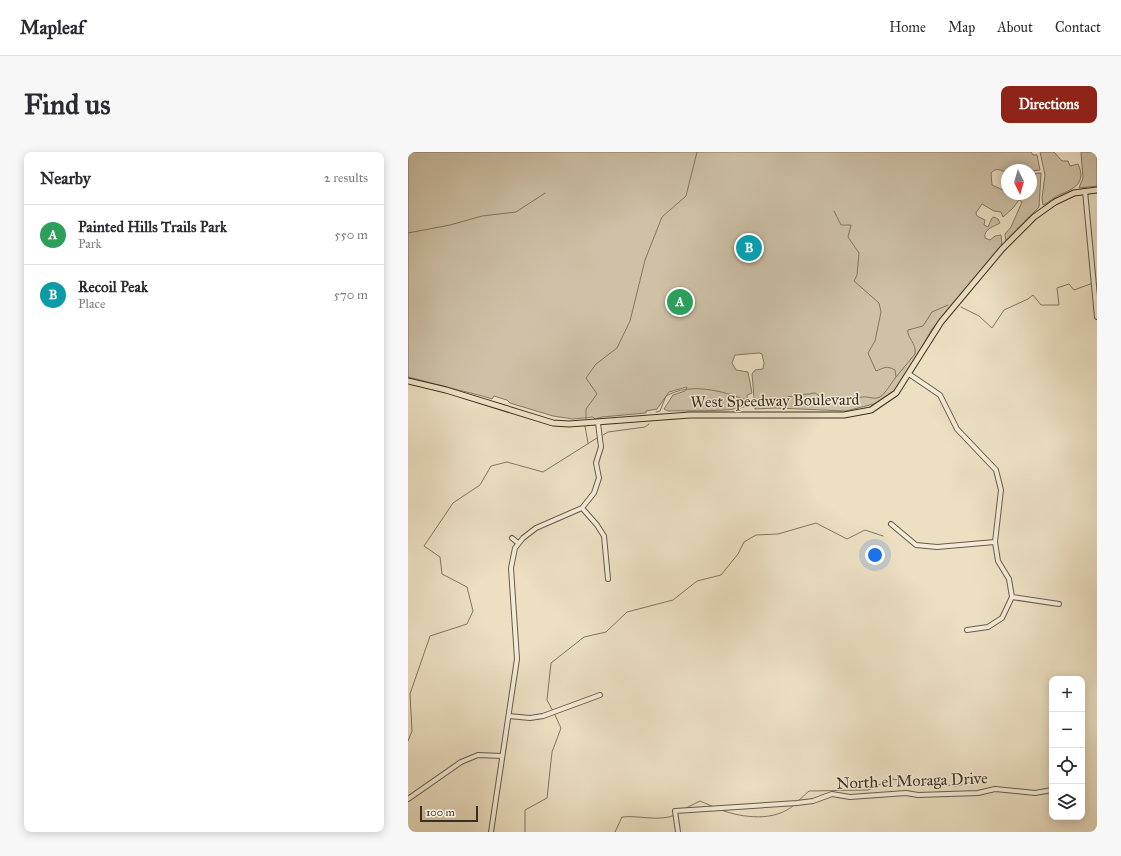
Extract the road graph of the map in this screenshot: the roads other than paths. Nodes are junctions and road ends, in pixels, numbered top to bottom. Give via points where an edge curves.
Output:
1 (1097, 190) edge
2 (1085, 191) junction
3 (1097, 317) edge
4 (909, 374) junction
5 (408, 381) edge
6 (598, 423) junction
7 (582, 508) junction
8 (891, 524) dead end
9 (512, 538) dead end
10 (996, 542) junction
11 (518, 543) junction
12 (608, 579) dead end
13 (1012, 597) junction
14 (1059, 604) dead end
15 (967, 630) dead end
16 (600, 695) dead end
17 (509, 716) junction
18 (502, 756) junction
19 (1049, 791) edge
20 (408, 799) edge
21 (491, 832) edge
22 (678, 832) edge

1 - 2 main road, West Speedway Boulevard
2 - 3 street
2 - 4 main road, West Speedway Boulevard via 1062,198 1042,210 1002,249 941,322
4 - 6 main road, West Speedway Boulevard via 896,393 886,402 871,410 844,415 690,415
4 - 10 street via 940,395 957,429 996,470 1001,490
5 - 6 main road, West Speedway Boulevard via 553,422
6 - 7 street via 601,447 596,463 599,478 594,492
7 - 11 street via 536,528
7 - 12 street via 604,536
8 - 10 street via 916,545 937,547
9 - 11 street
10 - 13 street via 998,560 1008,579
11 - 17 street via 511,568 517,659
13 - 14 street
13 - 15 street via 1002,618 988,627
16 - 17 street via 543,716
17 - 18 street
18 - 20 street via 478,755 461,762
18 - 21 street
19 - 22 street, North el Moraga Drive via 1035,793 995,789 978,793 906,793 850,797 832,794 813,801 797,803 675,811

